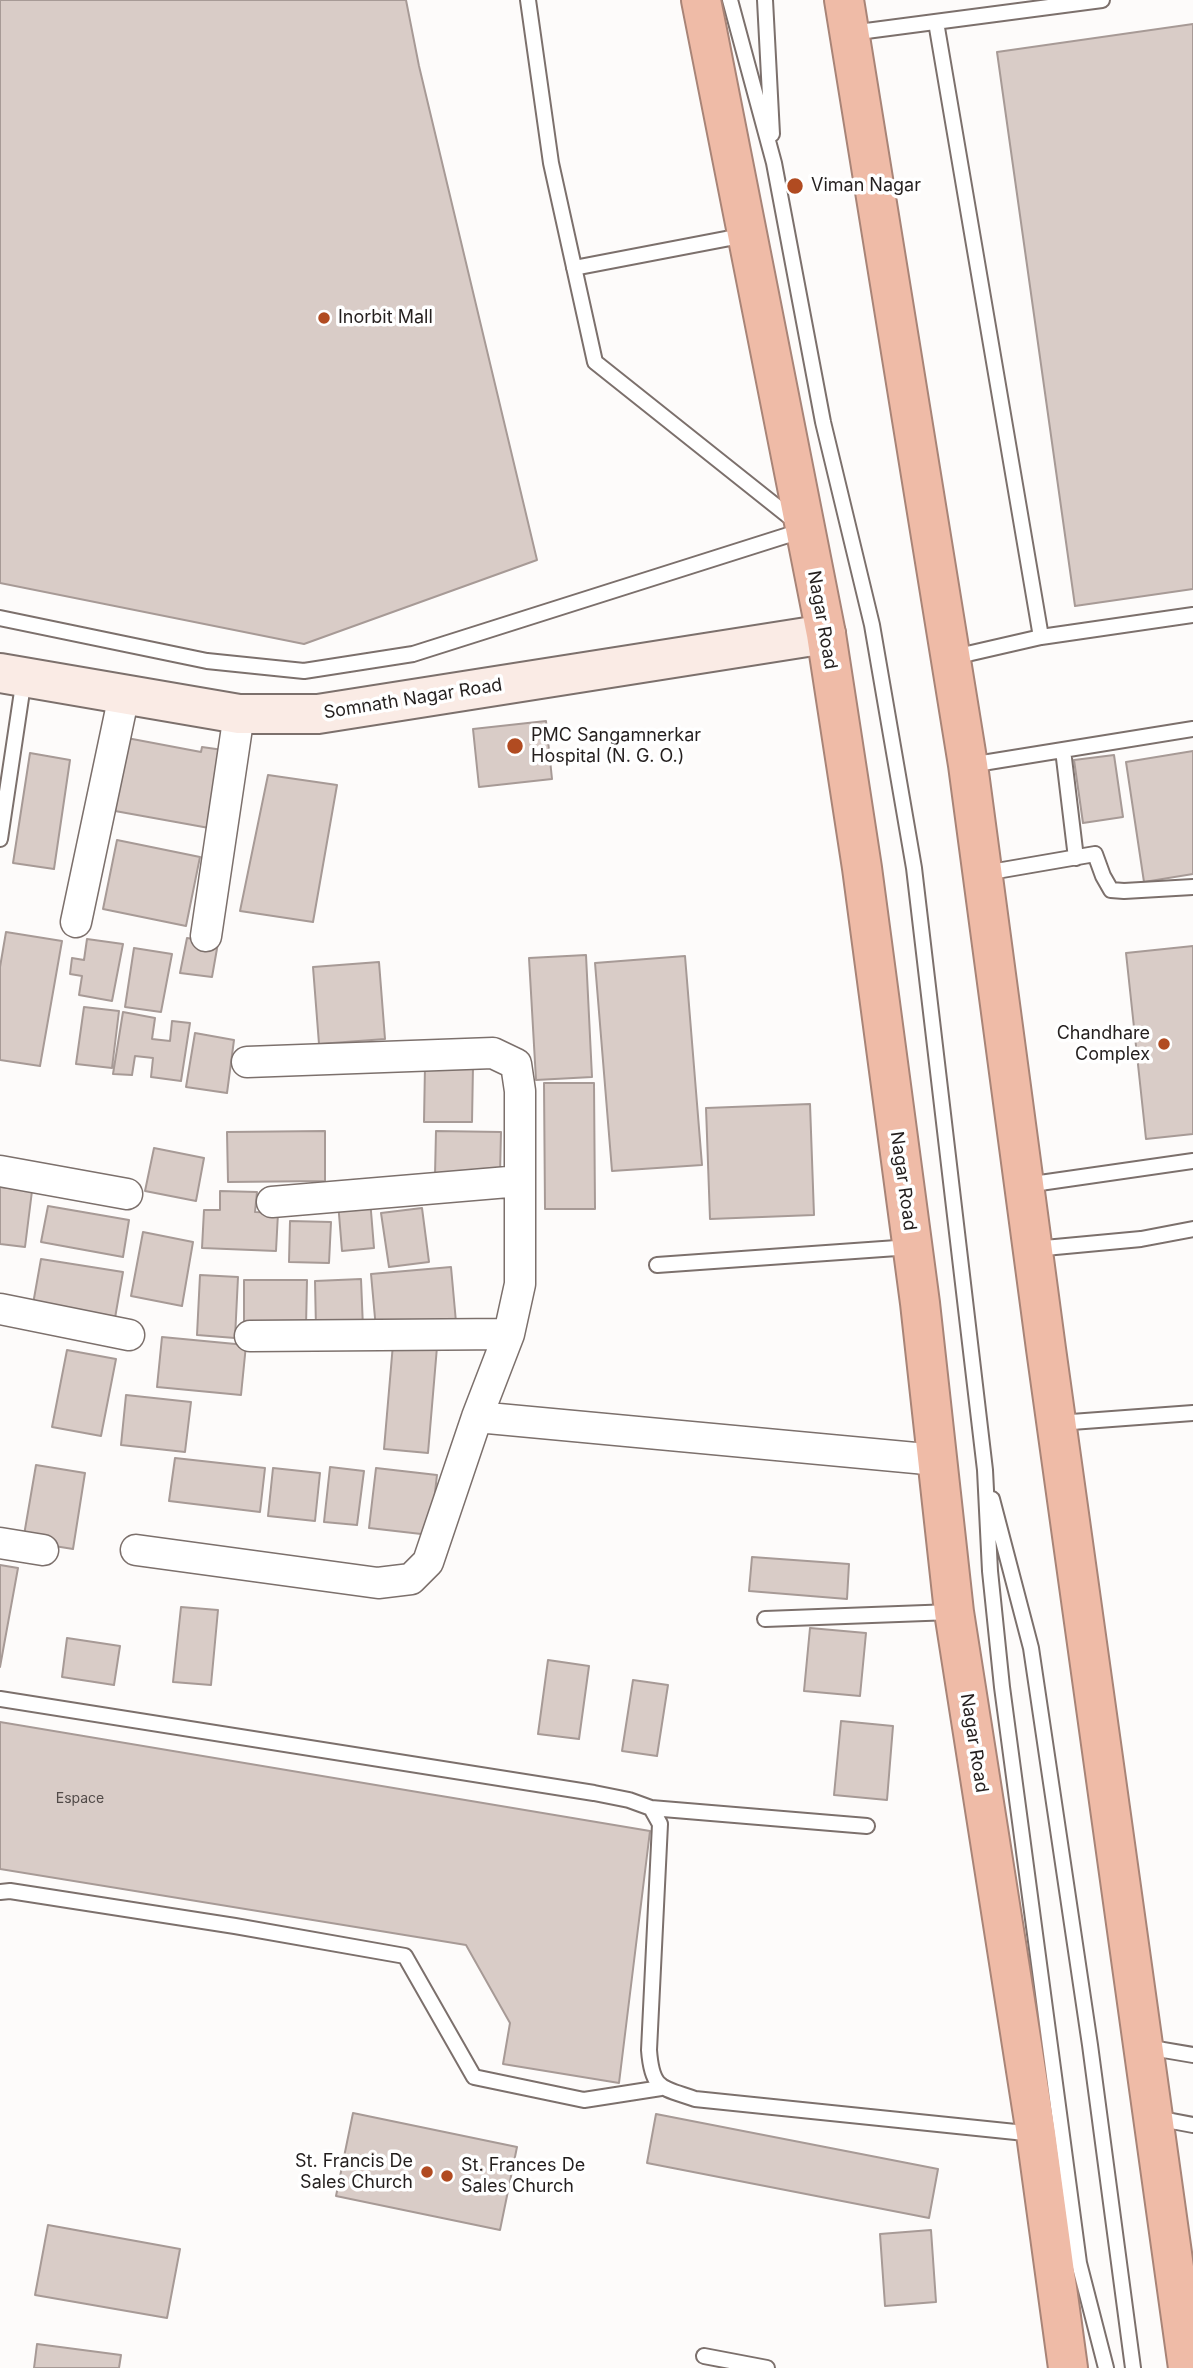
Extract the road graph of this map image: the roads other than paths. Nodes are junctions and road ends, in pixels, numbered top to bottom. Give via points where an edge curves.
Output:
1 (527, 0) edge
2 (701, 0) edge
3 (730, 0) edge
4 (765, 0) edge
5 (1102, 0) edge
6 (846, 17) edge
7 (936, 22) junction
8 (774, 163) junction
9 (747, 234) junction
10 (575, 268) junction
11 (805, 529) junction
12 (1193, 615) edge
13 (0, 618) edge
14 (826, 634) junction
15 (1041, 637) junction
16 (952, 657) junction
17 (12, 675) edge
18 (124, 695) junction
19 (239, 714) junction
20 (1193, 729) edge
21 (1063, 750) junction
22 (968, 765) junction
23 (0, 839) edge
24 (1076, 858) junction
25 (983, 873) junction
26 (1193, 887) edge
27 (76, 922) dead end
28 (206, 936) dead end
29 (247, 1062) dead end
30 (1193, 1161) edge
31 (0, 1171) edge
32 (520, 1181) junction
33 (1024, 1185) junction
34 (127, 1194) dead end
35 (272, 1202) dead end
36 (1193, 1229) edge
37 (912, 1247) junction
38 (1033, 1249) junction
39 (657, 1265) dead end
40 (0, 1309) edge
41 (509, 1334) junction
42 (130, 1335) dead end
43 (250, 1336) dead end
44 (1193, 1413) edge
45 (477, 1417) junction
46 (1057, 1423) junction
47 (937, 1460) junction
48 (985, 1470) junction
49 (0, 1543) edge
50 (43, 1550) dead end
51 (136, 1550) dead end
52 (954, 1612) junction
53 (765, 1619) dead end
54 (0, 1699) edge
55 (651, 1808) junction
56 (867, 1826) dead end
57 (0, 1892) edge
58 (1145, 2047) junction
59 (1193, 2055) edge
60 (662, 2088) junction
61 (1154, 2118) junction
62 (1193, 2124) edge
63 (1036, 2134) junction
64 (704, 2356) dead end
65 (767, 2368) edge
66 (1068, 2368) edge
67 (1106, 2368) edge
68 (1133, 2368) edge
69 (1188, 2368) edge

1 - 10 lane via 551,163
2 - 9 highway, Nagar Road
3 - 8 lane
4 - 8 lane
5 - 7 lane
6 - 7 lane
6 - 16 highway
7 - 15 lane
8 - 48 lane via 823,422 872,625 914,868
9 - 10 lane
9 - 11 highway, Nagar Road
10 - 11 lane via 595,362
11 - 13 lane via 413,654 304,671 207,661
11 - 14 highway, Nagar Road
12 - 15 lane
14 - 19 street, Somnath Nagar Road via 318,714
14 - 37 highway, Nagar Road
15 - 16 lane
16 - 22 highway
17 - 18 street, Somnath Nagar Road
17 - 23 lane
18 - 19 street, Somnath Nagar Road
18 - 27 street
19 - 28 street
20 - 21 lane
21 - 22 lane
21 - 24 lane
22 - 25 highway
24 - 25 lane
24 - 26 lane via 1095,854 1111,890
25 - 33 highway
29 - 32 street via 493,1054 516,1064
30 - 33 lane
31 - 34 street
32 - 35 street
32 - 41 street via 520,1284
33 - 38 highway
36 - 38 lane
37 - 39 lane
37 - 47 highway, Nagar Road
38 - 46 highway
40 - 42 street
41 - 43 street
41 - 45 street
44 - 46 lane
45 - 47 street
45 - 51 street via 428,1562 411,1579 378,1583
46 - 58 highway
47 - 52 highway, Nagar Road
48 - 67 lane via 990,1572 1034,1931 1079,2263
48 - 68 lane via 1031,1648
49 - 50 street
52 - 53 lane
52 - 63 highway, Nagar Road
54 - 55 lane via 594,1793
55 - 56 lane
55 - 60 lane via 660,1824 649,2050 651,2071
57 - 60 lane via 405,1956 474,2077 584,2100
58 - 59 lane
58 - 61 highway
60 - 63 lane via 695,2099
61 - 62 lane
61 - 69 highway
63 - 66 highway, Nagar Road
64 - 65 lane

